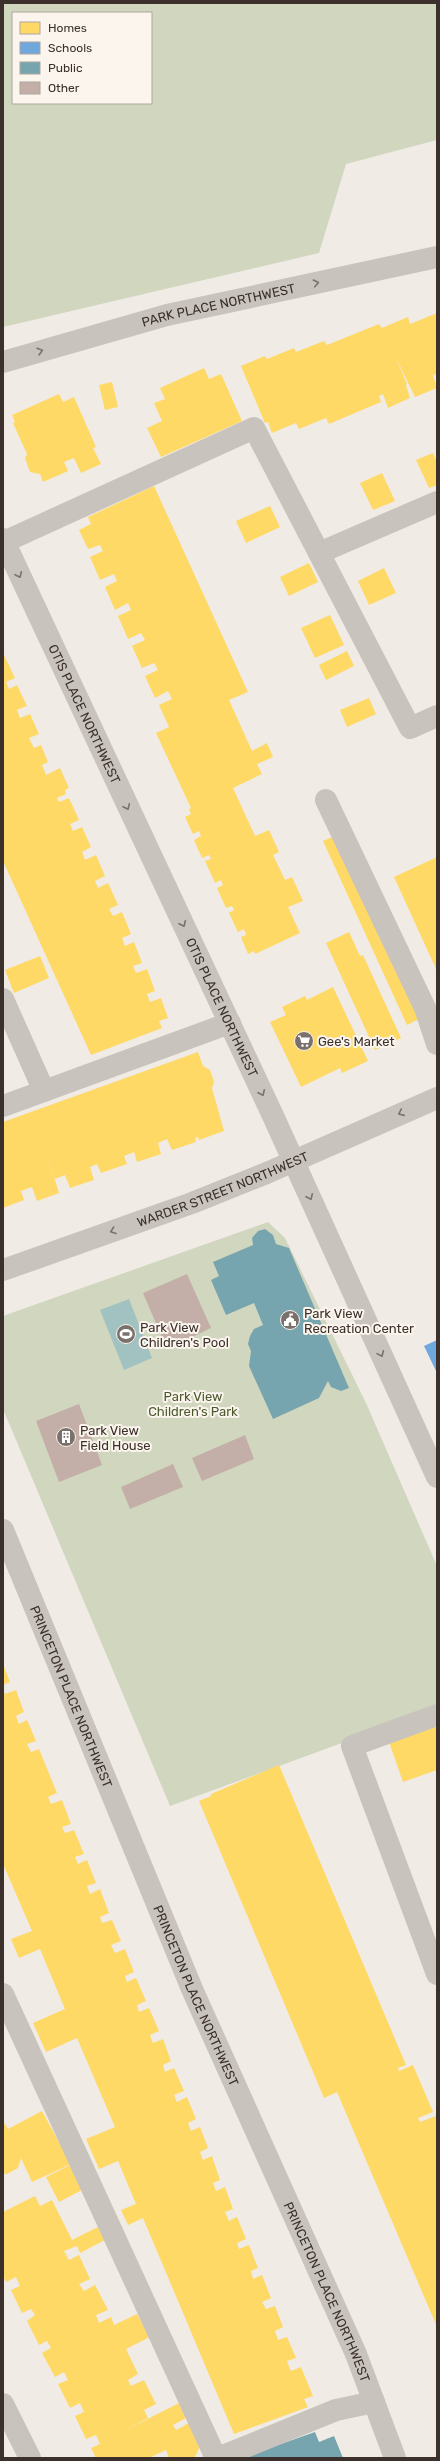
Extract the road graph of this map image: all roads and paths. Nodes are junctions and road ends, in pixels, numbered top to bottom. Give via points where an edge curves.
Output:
1 (437, 257) edge
2 (3, 362) edge
3 (437, 502) edge
4 (4, 540) edge
5 (319, 553) junction
6 (437, 716) edge
7 (326, 800) dead end
8 (3, 999) edge
9 (230, 1023) junction
10 (437, 1044) edge
11 (44, 1091) junction
12 (437, 1098) edge
13 (3, 1106) edge
14 (294, 1162) junction
15 (3, 1270) edge
16 (437, 1477) edge
17 (3, 1530) edge
18 (437, 1715) edge
19 (437, 1974) edge
20 (3, 1994) edge
21 (374, 2402) junction
22 (3, 2404) edge
23 (30, 2458) edge
24 (217, 2458) edge
25 (395, 2458) edge

2 -> 1 street, PARK PLACE NORTHWEST via 168,315
3 - 5 street
4 - 5 street via 254,428
4 -> 9 street, OTIS PLACE NORTHWEST
5 - 6 street via 410,728
7 - 10 street via 425,1008
8 - 11 street
9 - 11 street
9 -> 14 street, OTIS PLACE NORTHWEST
11 - 13 street
12 -> 14 street, WARDER STREET NORTHWEST
14 -> 15 street, WARDER STREET NORTHWEST via 192,1203
14 -> 16 street, OTIS PLACE NORTHWEST
17 - 21 street, PRINCETON PLACE NORTHWEST via 192,1989 356,2354
18 - 19 street via 352,1746
20 - 24 street
21 - 24 street via 336,2410
21 - 25 street, PRINCETON PLACE NORTHWEST
22 - 23 street

